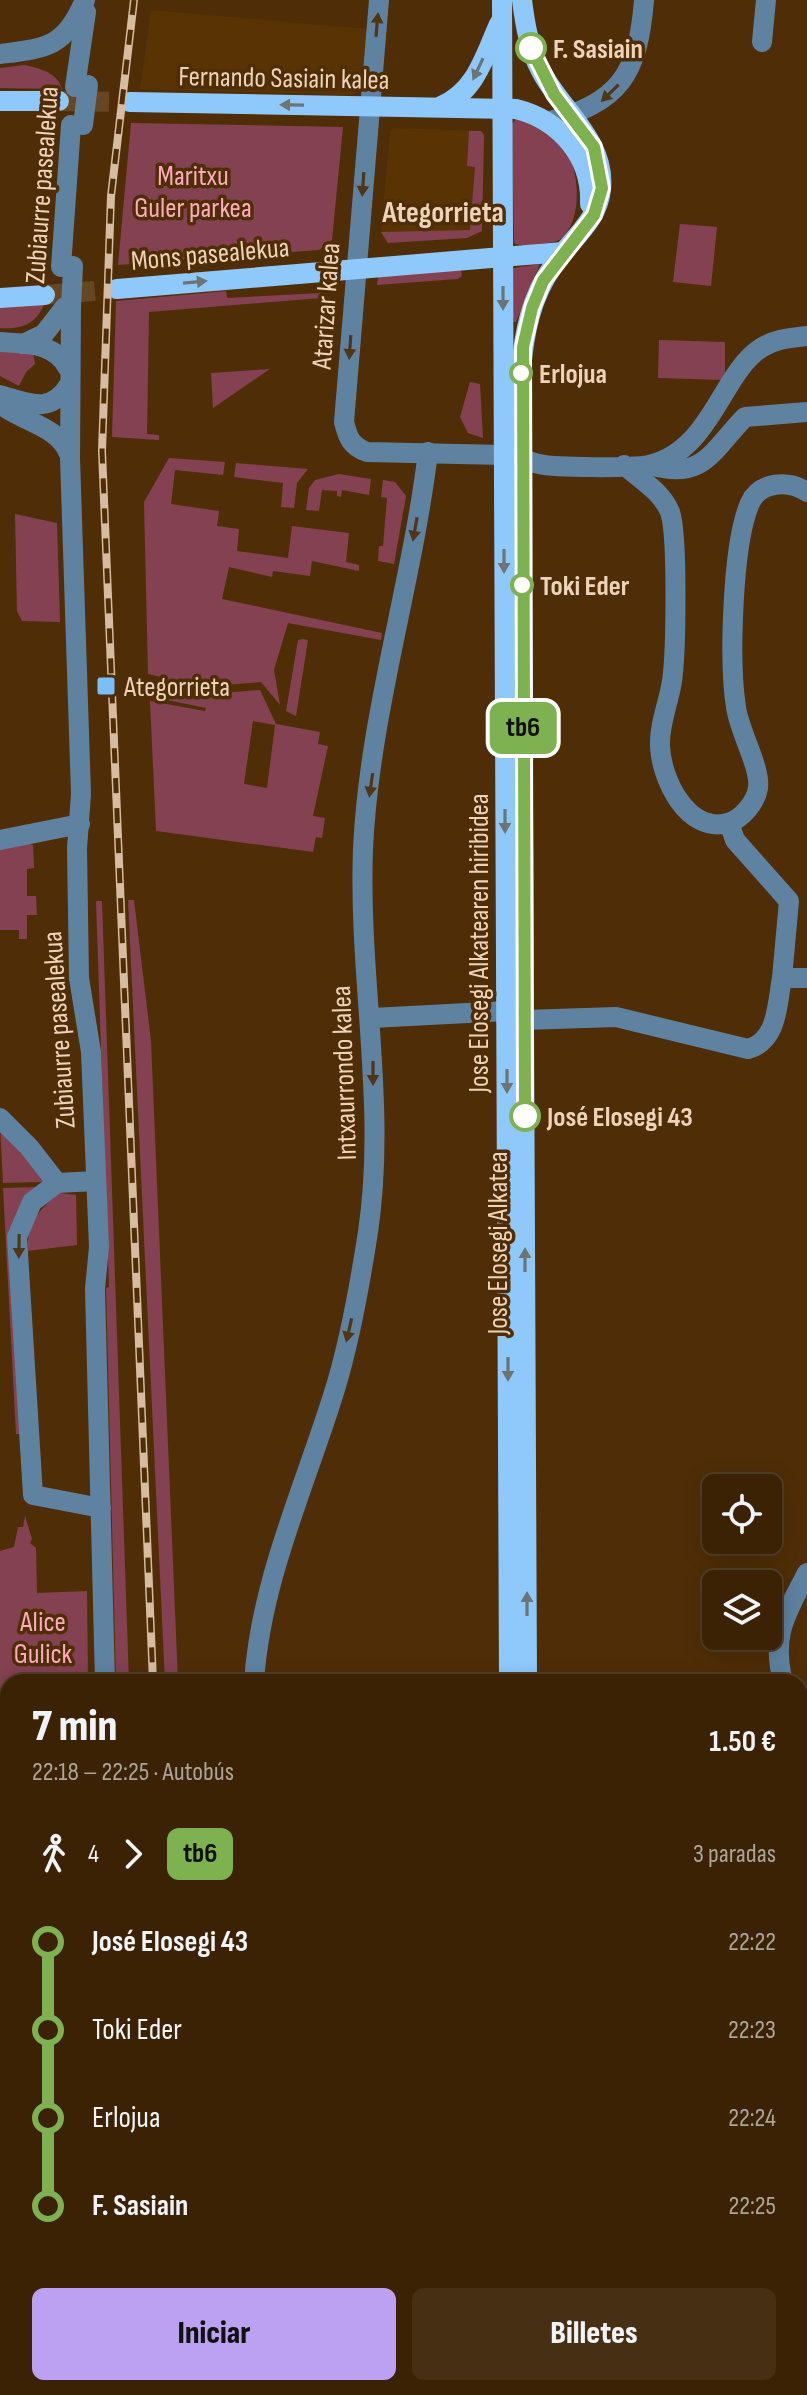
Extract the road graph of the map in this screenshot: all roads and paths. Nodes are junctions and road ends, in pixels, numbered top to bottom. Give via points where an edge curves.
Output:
1 (87, 0) edge
2 (99, 0) edge
3 (379, 0) edge
4 (522, 0) edge
5 (644, 0) edge
6 (766, 0) edge
7 (502, 8) edge
8 (762, 42) dead end
9 (34, 50) junction
10 (0, 54) edge
11 (79, 85) junction
12 (0, 101) edge
13 (59, 101) tunnel mouth
14 (130, 102) tunnel mouth
15 (370, 106) junction
16 (438, 107) junction
17 (502, 108) junction
18 (570, 115) junction
19 (547, 122) junction
20 (78, 125) junction
21 (586, 227) junction
22 (563, 252) junction
23 (503, 257) junction
24 (68, 267) junction
25 (356, 269) junction
26 (117, 289) tunnel mouth
27 (0, 298) edge
28 (60, 307) junction
29 (807, 336) edge
30 (0, 342) edge
31 (23, 344) junction
32 (69, 375) junction
33 (0, 395) edge
34 (0, 404) edge
35 (807, 412) edge
36 (428, 452) junction
37 (513, 456) junction
38 (70, 458) junction
39 (624, 465) junction
40 (650, 465) junction
41 (807, 492) edge
42 (729, 823) junction
43 (80, 824) junction
44 (0, 840) edge
45 (782, 978) junction
46 (807, 978) edge
47 (515, 1015) junction
48 (372, 1018) junction
49 (0, 1118) edge
50 (96, 1181) junction
51 (57, 1183) junction
52 (101, 1508) junction
53 (807, 1573) edge
54 (105, 1674) edge
55 (255, 1674) edge
56 (509, 1674) edge
57 (527, 1674) edge
58 (781, 1674) edge

1 - 9 street via 66,34
1 - 11 street, Zubiaurre pasealekua
2 - 11 street, Zubiaurre pasealekua
15 -> 3 street, Atarizar kalea
4 - 18 main road via 540,71
5 -> 18 street via 631,63 618,88 592,108
6 - 8 street
7 -> 16 main road via 472,82
7 - 17 main road, Jose Elosegi Alkatearen hiribidea
9 - 10 street
9 - 11 street via 61,60
11 - 20 street, Zubiaurre pasealekua
12 - 13 main road
15 -> 14 main road, Fernando Sasiain kalea
15 - 16 main road, Fernando Sasiain kalea
15 -> 25 street, Atarizar kalea
16 - 17 main road, Fernando Sasiain kalea
17 - 19 main road
17 - 23 main road, Jose Elosegi Alkatearen hiribidea
18 - 19 street
18 - 21 main road via 594,147 601,175 599,202
19 - 21 main road via 572,145 586,170
20 - 24 street, Zubiaurre pasealekua
20 - 24 street, Zubiaurre pasealekua via 80,162
21 - 22 main road
22 - 23 main road, Mons pasealekua
22 - 37 main road via 543,281 527,325
23 - 25 main road, Mons pasealekua
23 -> 37 main road, Jose Elosegi Alkatearen hiribidea
24 - 28 street, Zubiaurre pasealekua
26 -> 25 main road, Mons pasealekua
25 -> 36 street, Atarizar kalea via 344,422 348,440 367,452
27 - 28 main road
28 - 31 street via 44,334
28 - 32 street, Zubiaurre pasealekua
29 - 40 street via 780,339 758,350 696,434
30 - 31 street
31 - 32 street via 56,352
32 - 33 street via 56,400 40,406
32 - 38 street, Zubiaurre pasealekua
34 - 38 street via 53,432
35 - 40 street, Atarizar kalea via 745,417 699,465 684,472
36 - 37 street, Atarizar kalea
36 -> 48 street, Intxaurrondo kalea via 363,848
37 - 39 street, Atarizar kalea via 539,464
37 - 47 main road, Jose Elosegi Alkatearen hiribidea
38 - 43 street, Zubiaurre pasealekua
39 - 40 street, Atarizar kalea
39 - 42 street via 660,495 673,522 674,663 659,743 661,762 669,785 698,818
41 - 42 street via 772,484 759,492 750,502 737,556 735,705 759,785 756,799
42 - 45 street via 735,840 789,901
43 - 44 street
43 - 50 street, Zubiaurre pasealekua via 79,978 91,1052
45 - 46 street
45 - 47 street via 771,1031 761,1045 748,1049 616,1017
47 - 48 street
47 -> 56 main road, Jose Elosegi Alkatearen hiribidea
57 -> 47 main road, Jose Elosegi Alkatea
48 -> 55 street, Intxaurrondo kalea via 374,1164 363,1261 336,1386 264,1602
49 - 51 street
50 - 51 street
50 - 52 street, Zubiaurre pasealekua
51 -> 52 street via 32,1202 17,1237 33,1495
52 - 54 street, Zubiaurre pasealekua
53 - 58 street via 780,1627

